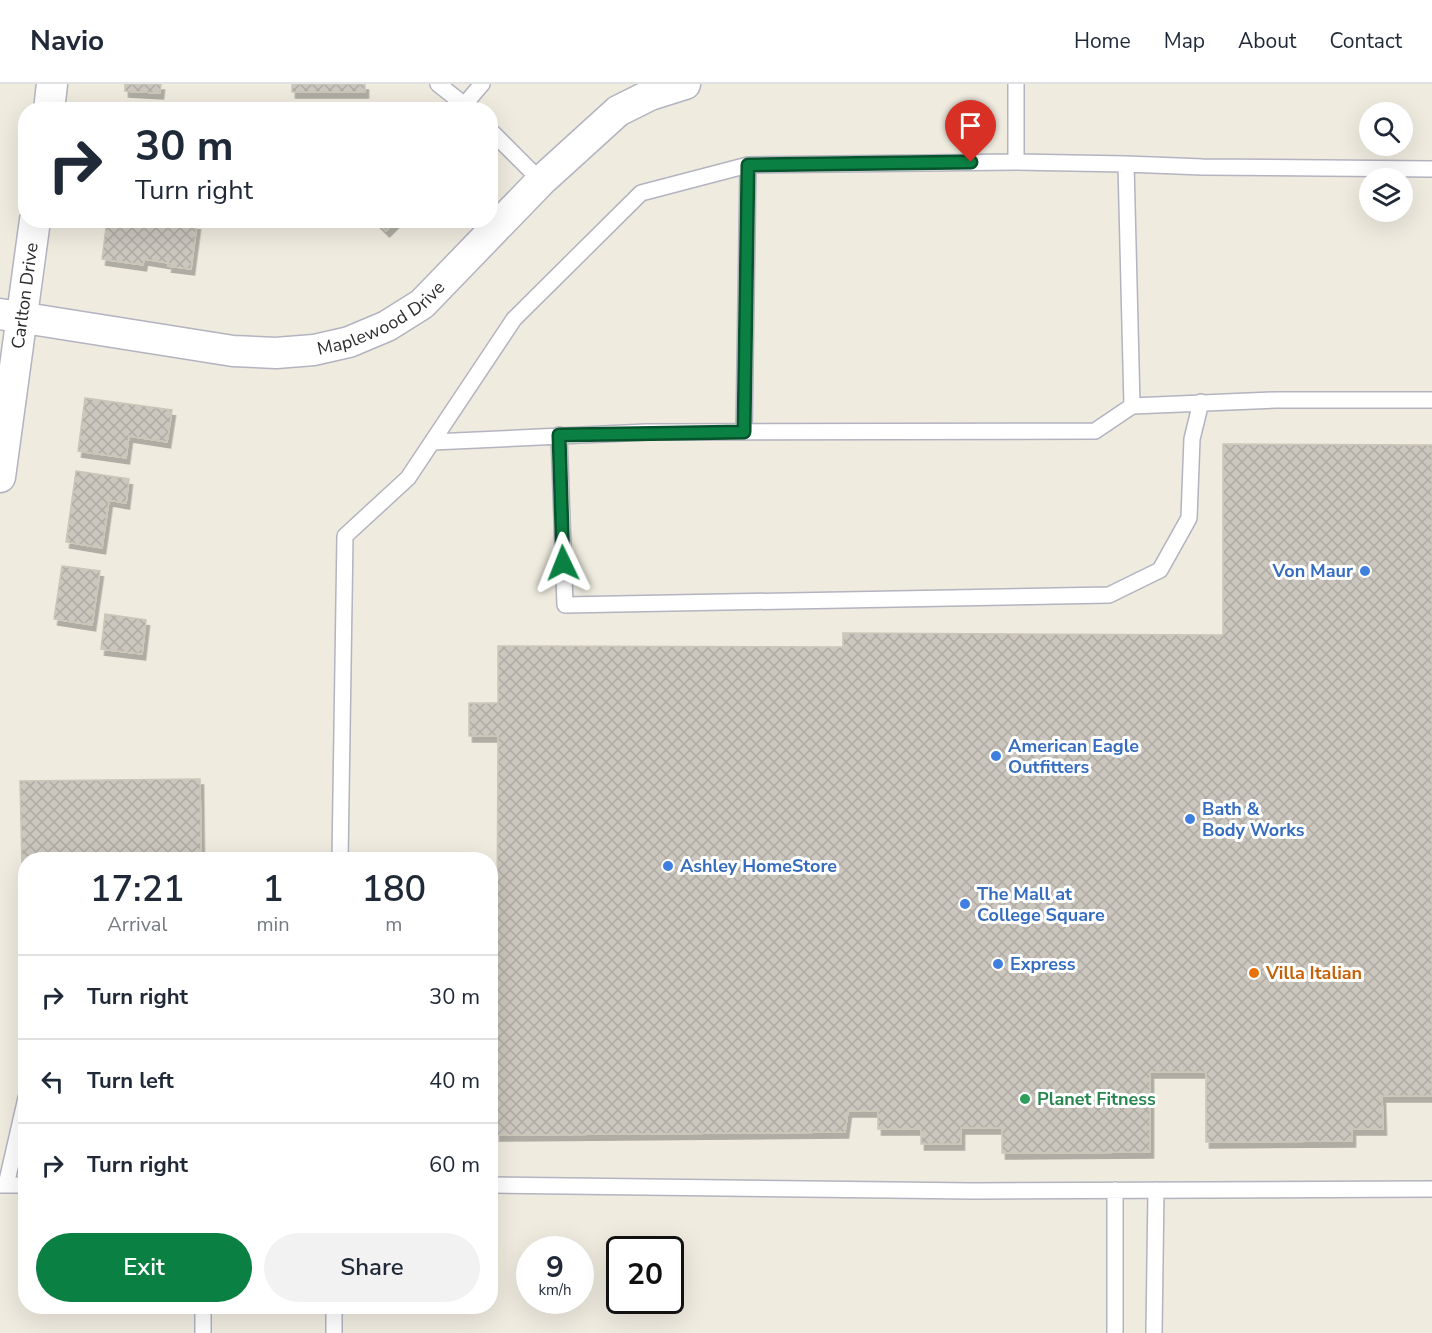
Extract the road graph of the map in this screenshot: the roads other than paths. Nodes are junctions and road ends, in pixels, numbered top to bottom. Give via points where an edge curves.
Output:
1 (52, 84) edge
2 (438, 84) edge
3 (482, 84) edge
4 (685, 84) edge
5 (1016, 84) edge
6 (50, 102) edge
7 (461, 102) edge
8 (471, 102) edge
9 (498, 137) edge
10 (1016, 162) junction
11 (1126, 164) junction
12 (748, 165) junction
13 (1432, 169) edge
14 (541, 181) junction
15 (498, 225) edge
16 (33, 228) edge
17 (496, 228) edge
18 (11, 316) edge
19 (1432, 400) edge
20 (1201, 402) junction
21 (1132, 406) junction
22 (744, 432) junction
23 (559, 435) junction
24 (433, 442) junction
25 (0, 477) edge
26 (340, 852) edge
27 (18, 1126) edge
28 (3, 1185) edge
29 (498, 1185) edge
30 (1432, 1189) edge
31 (1115, 1190) junction
32 (1156, 1190) junction
33 (203, 1314) edge
34 (334, 1314) edge
35 (203, 1333) edge
36 (334, 1333) edge
37 (1115, 1333) edge
38 (1154, 1333) edge

1 - 6 street
2 - 7 lane
3 - 8 lane
4 - 14 street, Maplewood Drive via 618,111
5 - 10 lane
9 - 14 lane
10 - 11 lane
10 - 12 lane
11 - 13 lane
11 - 21 lane
12 - 22 lane
12 - 24 lane via 641,193 514,319
14 - 15 street, Maplewood Drive
16 - 18 street, Carlton Drive
17 - 18 street, Maplewood Drive via 422,304 387,326 349,342 314,350 233,351
18 - 25 street, Carlton Drive
19 - 20 lane
20 - 21 lane
20 - 23 lane via 1192,439 1189,518 1160,570 1109,595 565,605
21 - 22 lane via 1095,431
22 - 23 lane
23 - 24 lane
24 - 26 lane via 408,478 345,536
27 - 28 lane
29 - 31 lane
30 - 32 lane
31 - 32 lane
31 - 37 lane
32 - 38 lane
33 - 35 lane
34 - 36 lane

